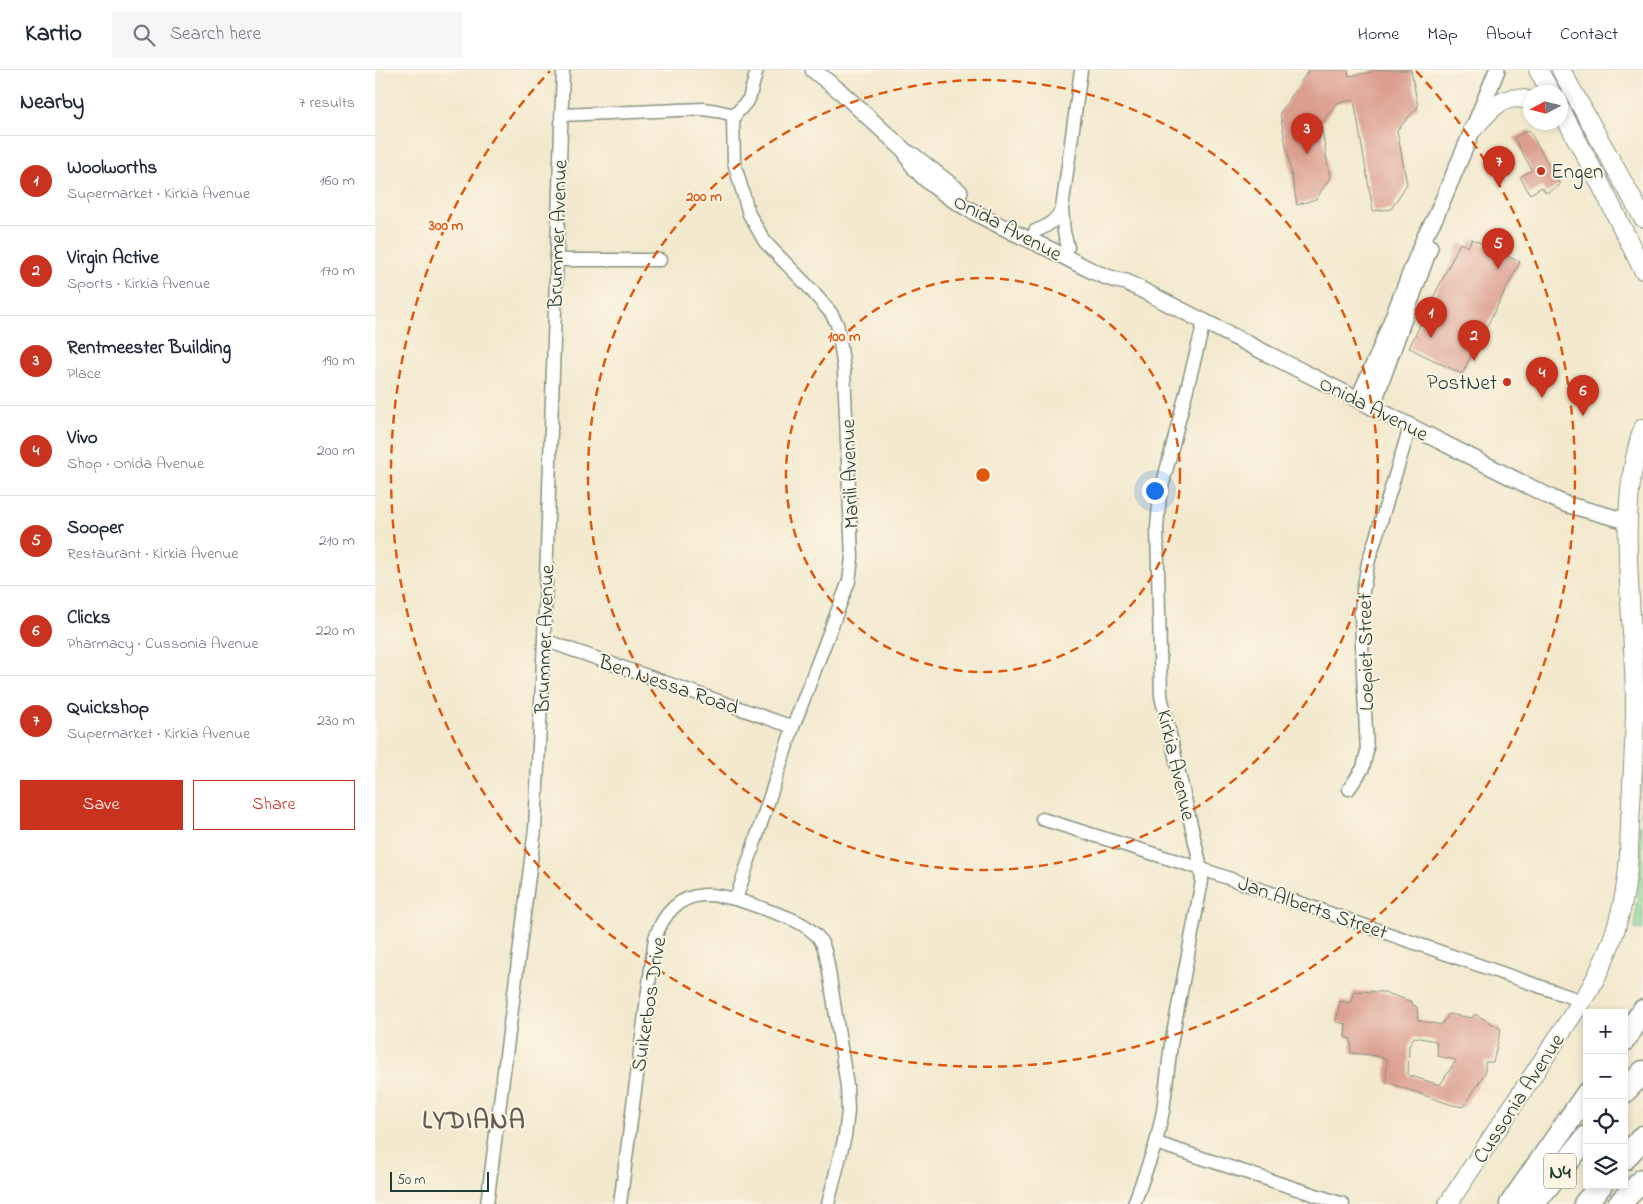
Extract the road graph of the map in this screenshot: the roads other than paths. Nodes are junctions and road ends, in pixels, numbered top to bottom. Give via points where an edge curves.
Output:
1 (563, 70) edge
2 (757, 70) edge
3 (813, 70) edge
4 (1081, 70) edge
5 (1497, 70) edge
6 (1538, 70) edge
7 (1564, 74) edge
8 (1547, 85) edge
9 (1523, 99) edge
10 (561, 115) junction
11 (735, 115) junction
12 (1568, 124) edge
13 (1473, 129) junction
14 (906, 152) junction
15 (1062, 209) junction
16 (1436, 216) junction
17 (1643, 218) edge
18 (1035, 231) junction
19 (1068, 248) junction
20 (556, 260) junction
21 (660, 260) dead end
22 (1643, 270) edge
23 (1126, 282) junction
24 (1204, 322) junction
25 (1357, 399) junction
26 (1372, 407) junction
27 (1410, 427) junction
28 (1643, 428) edge
29 (1643, 493) edge
30 (1627, 521) junction
31 (544, 640) junction
32 (1643, 640) edge
33 (1635, 703) junction
34 (793, 727) junction
35 (1349, 789) dead end
36 (1042, 818) dead end
37 (1202, 869) junction
38 (737, 899) junction
39 (1582, 1000) junction
40 (1643, 1011) edge
41 (1628, 1034) edge
42 (1643, 1072) edge
43 (1628, 1088) edge
44 (1584, 1099) edge
45 (1643, 1137) edge
46 (1583, 1142) edge
47 (1156, 1143) junction
48 (1628, 1154) edge
49 (1643, 1180) edge
50 (1598, 1189) edge
51 (487, 1204) edge
52 (620, 1204) edge
53 (828, 1204) edge
54 (1134, 1204) edge
55 (1343, 1204) edge
56 (1448, 1204) edge
57 (1511, 1204) edge
58 (1533, 1204) edge
59 (1585, 1204) edge
60 (1619, 1204) edge

1 - 10 street, Brummer Avenue
2 - 11 street via 749,99
3 - 14 street, Onida Avenue
4 - 15 street
5 - 13 street
6 - 8 main road
7 - 17 main road
9 - 13 main road via 1505,100 1489,111
10 - 11 street via 703,109
10 - 20 street, Brummer Avenue
11 - 34 street, Marili Avenue via 734,162 749,214 765,242 831,313 837,324 844,370 851,575
12 - 22 main road
13 - 16 street
14 - 18 street, Onida Avenue via 965,195
14 - 23 street, Onida Avenue via 916,170 962,204 1093,272
15 - 18 street via 1053,222
15 - 19 street via 1063,232
16 - 25 street
16 - 26 street via 1429,250
18 - 19 street, Onida Avenue
19 - 23 street, Onida Avenue via 1114,272
20 - 21 street
20 - 31 street, Brummer Avenue
23 - 24 street, Onida Avenue
24 - 25 street, Onida Avenue
24 - 37 street, Kirkia Avenue via 1160,495 1157,527 1161,696
25 - 26 street, Onida Avenue
26 - 27 street, Onida Avenue
27 - 30 street, Onida Avenue via 1565,504
27 - 35 street, Loepiet Street via 1365,579 1362,623 1367,751 1363,768
28 - 30 main road, Cussonia Avenue
29 - 30 main road via 1638,507
30 - 33 main road, Cussonia Avenue
31 - 34 street, Ben Nessa Road
31 - 51 street, Brummer Avenue via 534,837
32 - 33 main road
33 - 39 main road, Cussonia Avenue via 1624,900 1608,953
34 - 38 street, Marili Avenue
36 - 37 street, Jan Alberts Street
37 - 39 street, Jan Alberts Street
37 - 47 street, Kirkia Avenue
38 - 52 street, Suikerbos Drive via 708,894 687,899 666,916 658,930
38 - 53 street, Suikerbos Drive via 802,924 820,939 825,951 847,1086 848,1111
39 - 56 main road, Cussonia Avenue
40 - 41 highway
42 - 43 highway
44 - 57 highway
45 - 48 highway
46 - 58 highway, N4
47 - 54 street, Kirkia Avenue
47 - 55 street
49 - 60 highway
50 - 59 highway, N4

